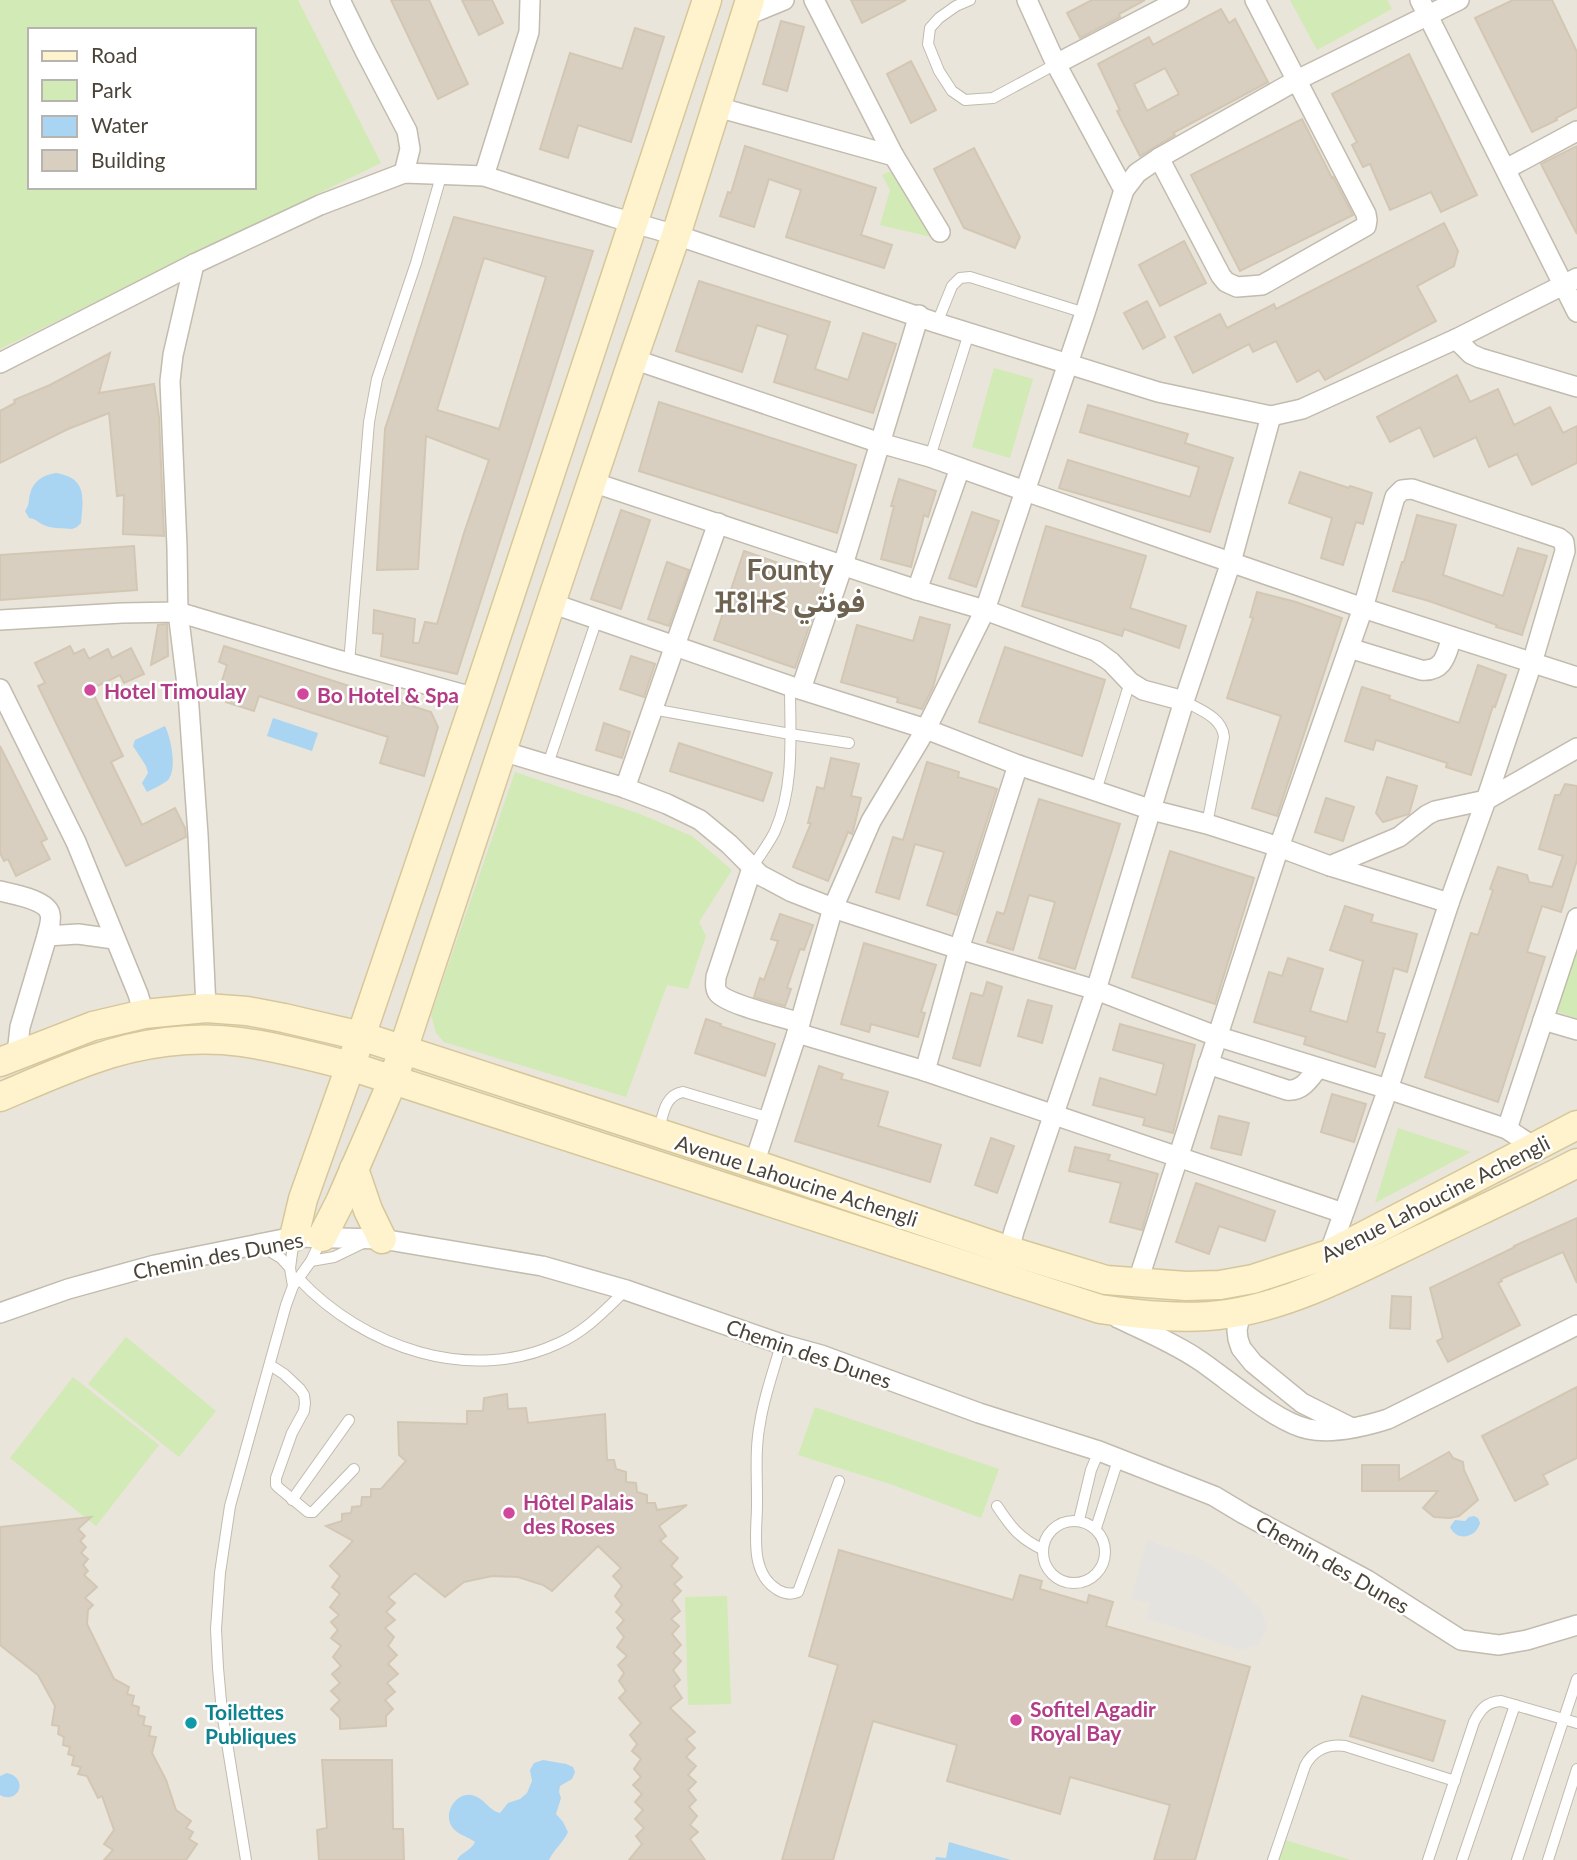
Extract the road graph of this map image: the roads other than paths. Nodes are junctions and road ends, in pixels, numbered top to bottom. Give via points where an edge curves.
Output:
1 (340, 0) edge
2 (530, 0) edge
3 (785, 0) edge
4 (814, 0) edge
5 (970, 0) edge
6 (1027, 0) edge
7 (1180, 0) edge
8 (1255, 0) edge
9 (1459, 0) edge
10 (704, 2) edge
11 (747, 8) edge
12 (1424, 8) edge
13 (1056, 64) junction
14 (1297, 80) junction
15 (717, 107) junction
16 (1577, 131) edge
17 (894, 156) junction
18 (1159, 158) junction
19 (1506, 169) junction
20 (404, 173) junction
21 (442, 173) junction
22 (484, 176) junction
23 (1124, 190) junction
24 (633, 222) junction
25 (940, 232) dead end
26 (676, 235) junction
27 (194, 264) junction
28 (1570, 281) edge
29 (1577, 312) edge
30 (1085, 313) junction
31 (928, 319) junction
32 (969, 333) junction
33 (1457, 339) junction
34 (633, 359) junction
35 (0, 363) edge
36 (1068, 364) junction
37 (1577, 387) edge
38 (1271, 416) junction
39 (880, 443) junction
40 (930, 457) junction
41 (960, 468) junction
42 (592, 482) junction
43 (1025, 491) junction
44 (718, 523) junction
45 (1231, 562) junction
46 (843, 565) junction
47 (917, 590) junction
48 (551, 603) junction
49 (1363, 608) junction
50 (985, 610) junction
51 (178, 612) junction
52 (597, 619) junction
53 (0, 620) edge
54 (1452, 637) junction
55 (676, 646) junction
56 (1349, 648) junction
57 (349, 663) junction
58 (1532, 663) junction
59 (1577, 677) edge
60 (1130, 682) junction
61 (796, 687) junction
62 (0, 689) edge
63 (476, 698) junction
64 (1184, 701) junction
65 (652, 709) junction
66 (926, 729) junction
67 (790, 734) junction
68 (849, 743) dead end
69 (1577, 748) edge
70 (502, 751) junction
71 (548, 764) junction
72 (1018, 765) junction
73 (625, 788) junction
74 (1096, 791) junction
75 (1486, 800) junction
76 (1152, 810) junction
77 (1207, 824) junction
78 (1279, 847) junction
79 (1330, 866) junction
80 (752, 868) junction
81 (0, 891) edge
82 (1449, 903) junction
83 (833, 908) junction
84 (1577, 918) edge
85 (47, 936) junction
86 (114, 939) junction
87 (959, 949) junction
88 (1096, 990) junction
89 (206, 1008) junction
90 (144, 1014) junction
91 (1543, 1020) junction
92 (798, 1028) junction
93 (1577, 1030) edge
94 (361, 1036) junction
95 (1216, 1036) junction
96 (403, 1050) junction
97 (8, 1058) edge
98 (1208, 1064) junction
99 (350, 1066) junction
100 (1318, 1068) junction
101 (925, 1071) junction
102 (393, 1080) junction
103 (1388, 1089) junction
104 (0, 1097) edge
105 (1054, 1116) junction
106 (770, 1118) junction
107 (1577, 1125) edge
108 (1507, 1129) junction
109 (658, 1133) junction
110 (1534, 1147) junction
111 (1178, 1157) junction
112 (1577, 1163) edge
113 (754, 1164) junction
114 (354, 1169) junction
115 (1343, 1213) junction
116 (294, 1237) junction
117 (377, 1239) junction
118 (257, 1245) junction
119 (317, 1249) junction
120 (1329, 1254) junction
121 (1005, 1264) junction
122 (290, 1268) junction
123 (296, 1282) junction
124 (1137, 1284) junction
125 (626, 1290) junction
126 (1100, 1309) junction
127 (1241, 1311) junction
128 (0, 1313) edge
129 (1577, 1325) edge
130 (780, 1344) junction
131 (270, 1365) junction
132 (349, 1420) dead end
133 (1351, 1427) junction
134 (1099, 1451) junction
135 (1118, 1460) junction
136 (354, 1469) dead end
137 (839, 1480) dead end
138 (292, 1500) junction
139 (997, 1506) dead end
140 (1079, 1520) junction
141 (1096, 1528) junction
142 (1042, 1549) junction
143 (1577, 1625) edge
144 (1577, 1679) edge
145 (1515, 1705) junction
146 (1563, 1719) junction
147 (1577, 1723) edge
148 (1577, 1769) edge
149 (1455, 1780) junction
150 (246, 1860) edge
151 (1273, 1860) edge
152 (1427, 1860) edge
153 (1462, 1860) edge
154 (1517, 1860) edge
155 (1548, 1860) edge

1 - 20 street via 407,131 410,149
2 - 22 street via 529,32
3 - 11 street
4 - 17 street
5 - 13 lane via 930,28 928,44 952,91 965,100 993,98
6 - 13 street
7 - 13 street
8 - 14 street
9 - 12 street
10 - 24 street
11 - 15 street
12 - 14 street
12 - 19 street
13 - 23 street
14 - 18 street
14 - 18 street via 1366,214 1366,226 1361,230 1262,285 1237,287 1221,276
15 - 17 street
15 - 26 street
16 - 19 street
17 - 25 street
18 - 23 street
19 - 28 street
20 - 21 street
20 - 27 street via 320,205
21 - 22 street
21 - 57 lane via 377,379 369,422
22 - 24 street
23 - 30 street
24 - 26 street
24 - 63 street
26 - 31 street
26 - 34 street
27 - 35 street
27 - 51 street via 170,382
28 - 29 street
28 - 33 street
30 - 31 lane via 970,277 960,278 952,286
30 - 36 street
31 - 32 street
31 - 39 street
32 - 36 street
32 - 40 lane
33 - 37 street via 1480,358
33 - 38 street via 1302,409
34 - 39 street
34 - 42 street
36 - 38 street via 1158,393
36 - 43 street
38 - 45 street
39 - 40 street
39 - 46 street
40 - 41 street
41 - 43 street
41 - 47 street
42 - 44 street
42 - 48 street
43 - 45 street
43 - 50 street
44 - 46 street
44 - 55 street
45 - 49 street
45 - 64 street
46 - 47 street
46 - 61 street
47 - 50 street
48 - 52 street
48 - 70 street
49 - 54 street
49 - 56 street
49 - 58 street via 1395,497 1412,489 1564,542
50 - 60 street via 1096,651
50 - 66 street
51 - 53 street
51 - 57 street
51 - 89 street via 188,693
52 - 55 street
52 - 71 lane
54 - 56 street via 1441,664 1431,671
54 - 58 street
55 - 61 street
55 - 65 street
56 - 78 street
57 - 63 street
58 - 59 street
58 - 75 street
60 - 64 street
60 - 74 lane
61 - 66 street
61 - 67 lane
62 - 86 street via 76,842
63 - 94 street
64 - 76 street
64 - 77 lane via 1223,728
65 - 67 lane
65 - 73 street
66 - 72 street
66 - 83 street via 871,821
67 - 68 lane
67 - 80 lane via 781,812
69 - 75 street
70 - 71 street
70 - 96 street
71 - 73 street
72 - 74 street
72 - 87 street
73 - 80 street via 700,820
74 - 76 street
75 - 79 street via 1435,811 1399,837
75 - 82 street
76 - 77 street
76 - 88 street
77 - 78 street
78 - 79 street
78 - 95 street
79 - 82 street
80 - 83 street via 792,892
80 - 92 street via 715,987 719,995
81 - 85 street via 38,901 47,908
82 - 103 street
83 - 87 street
83 - 92 street
84 - 91 street
85 - 86 street
85 - 97 street
86 - 90 street
87 - 88 street
87 - 101 street
88 - 95 street
88 - 105 street
89 - 90 street, Avenue Lahoucine Achengli
89 - 94 street, Avenue Lahoucine Achengli via 247,1011
90 - 97 street, Avenue Lahoucine Achengli via 93,1026
91 - 93 street
91 - 108 street
92 - 101 street
92 - 106 street
94 - 96 street, Avenue Lahoucine Achengli
94 - 99 street
95 - 98 street
95 - 100 street
96 - 102 street
96 - 109 street, Avenue Lahoucine Achengli
98 - 100 street via 1293,1091
98 - 111 street
99 - 102 street, Avenue Lahoucine Achengli
99 - 104 street, Avenue Lahoucine Achengli via 240,1042 146,1045 95,1058
99 - 116 street
100 - 103 street
101 - 105 street
102 - 114 street
102 - 121 street, Avenue Lahoucine Achengli
103 - 108 street
103 - 115 street
105 - 111 street
105 - 121 street
106 - 109 lane via 683,1091 668,1101
106 - 113 street
107 - 110 street, Avenue Lahoucine Achengli
108 - 110 street
109 - 113 street, Avenue Lahoucine Achengli
110 - 120 street, Avenue Lahoucine Achengli
111 - 115 street
111 - 124 street
112 - 127 street, Avenue Lahoucine Achengli via 1289,1300
113 - 121 street, Avenue Lahoucine Achengli
114 - 117 street
114 - 119 street
115 - 120 street
116 - 118 street, Chemin des Dunes
116 - 119 street, Chemin des Dunes
116 - 122 lane
117 - 119 street, Chemin des Dunes
117 - 125 street, Chemin des Dunes via 542,1266
118 - 122 lane
118 - 128 street, Chemin des Dunes via 155,1265
119 - 123 lane
120 - 124 street, Avenue Lahoucine Achengli via 1254,1279 1220,1285
121 - 124 street, Avenue Lahoucine Achengli
121 - 126 street, Avenue Lahoucine Achengli
122 - 123 lane
123 - 125 lane via 343,1317 390,1343 419,1353 482,1362 537,1353 561,1342 589,1326
123 - 131 lane
125 - 130 street, Chemin des Dunes
126 - 127 street, Avenue Lahoucine Achengli via 1184,1316
126 - 133 street via 1197,1358 1293,1423 1308,1429
127 - 133 street via 1238,1339 1253,1363 1302,1403
129 - 133 street via 1388,1419
130 - 134 street, Chemin des Dunes
130 - 137 lane via 756,1454 757,1554 766,1579 780,1591 798,1592
131 - 138 lane via 304,1395 304,1411 276,1478 276,1485
131 - 150 lane via 230,1506 216,1629 222,1712
132 - 138 lane
134 - 135 street, Chemin des Dunes
134 - 140 lane
135 - 141 lane
135 - 143 street, Chemin des Dunes via 1214,1496 1367,1580 1461,1640 1499,1645
136 - 138 lane via 313,1511
139 - 142 lane via 1026,1541
140 - 141 lane
140 - 142 lane via 1062,1522 1048,1533
141 - 142 lane via 1104,1540 1103,1566 1080,1583 1065,1583 1053,1575 1044,1563
144 - 146 lane
145 - 146 lane
145 - 149 lane via 1501,1701 1482,1709
145 - 153 lane
146 - 147 lane
146 - 154 lane
148 - 155 lane
149 - 151 lane via 1345,1746 1321,1748 1305,1766
149 - 152 lane

